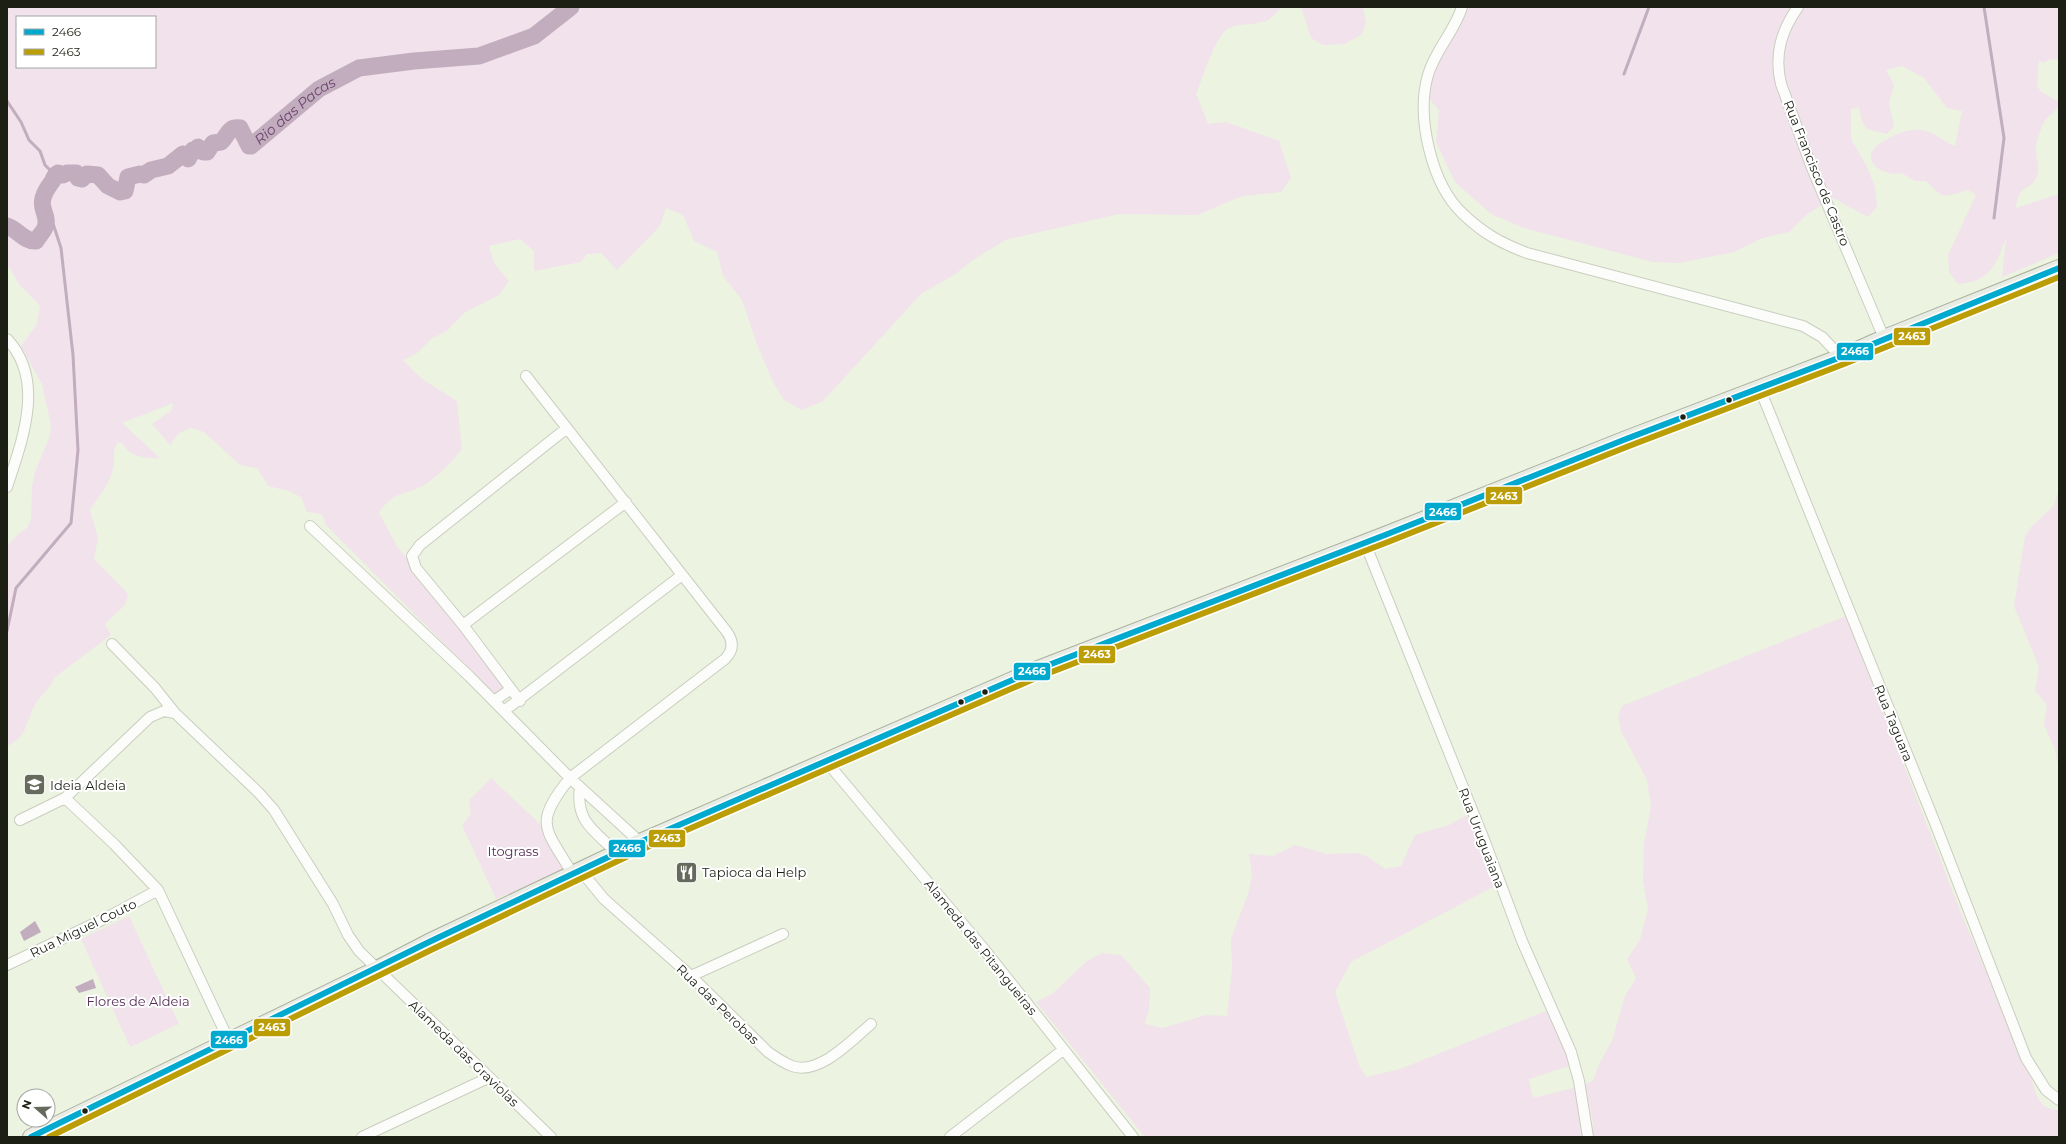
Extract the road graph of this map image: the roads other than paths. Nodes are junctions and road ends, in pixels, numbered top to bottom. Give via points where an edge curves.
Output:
1 (1462, 7) edge
2 (1798, 7) edge
3 (2059, 268) edge
4 (1884, 338) junction
5 (7, 339) edge
6 (1841, 357) junction
7 (526, 376) dead end
8 (1760, 389) junction
9 (567, 428) junction
10 (7, 487) edge
11 (626, 502) junction
12 (310, 526) dead end
13 (1365, 543) junction
14 (682, 575) junction
15 (463, 625) junction
16 (112, 644) dead end
17 (511, 689) junction
18 (494, 701) junction
19 (520, 701) junction
20 (504, 711) junction
21 (175, 713) junction
22 (825, 760) junction
23 (570, 778) junction
24 (580, 787) junction
25 (65, 798) junction
26 (20, 820) dead end
27 (640, 842) junction
28 (617, 853) junction
29 (577, 873) junction
30 (158, 890) junction
31 (783, 934) dead end
32 (7, 965) edge
33 (377, 969) junction
34 (691, 976) junction
35 (871, 1024) dead end
36 (229, 1041) junction
37 (1063, 1050) junction
38 (488, 1078) junction
39 (2059, 1100) edge
40 (31, 1137) edge
41 (362, 1137) edge
42 (551, 1137) edge
43 (950, 1137) edge
44 (1133, 1137) edge
45 (1588, 1137) edge

1 - 6 street via 1435,56 1428,75 1424,120 1436,171 1448,196 1462,213 1499,242 1527,253 1803,326 1822,337
2 - 4 street, Rua Francisco de Castro via 1787,25 1778,51 1781,84 1812,168
3 - 4 main road
4 - 6 main road
5 - 10 street via 22,363 28,387 29,406
6 - 8 main road
7 - 9 street, Rua das Perobas
8 - 13 main road
8 - 39 street, Rua Taguara via 2026,1058 2046,1090
9 - 11 street, Rua das Perobas
9 - 15 street via 414,552 413,562 416,568
11 - 14 street, Rua das Perobas
11 - 15 street
12 - 18 street
13 - 22 main road via 1033,671
13 - 45 street, Rua Uruguaiana via 1403,632 1522,941 1571,1052 1579,1081
14 - 19 street
14 - 23 street, Rua das Perobas via 730,636 732,647 729,655
15 - 17 street
16 - 21 street, Alameda das Graviolas via 155,688
17 - 18 street
17 - 19 street
18 - 20 street
19 - 20 street
20 - 23 street
21 - 25 street via 156,713 143,722
21 - 33 street, Alameda das Graviolas via 274,810 329,897 353,943
22 - 27 main road
22 - 37 street, Alameda das Pitangueiras via 974,938
23 - 24 street
23 - 29 street, Rua das Perobas via 551,803 545,818 548,832
24 - 27 street
24 - 28 street via 580,814
25 - 26 street
25 - 30 street
27 - 28 main road
28 - 29 main road
29 - 33 main road
29 - 34 street, Rua das Perobas
30 - 32 street, Rua Miguel Couto
30 - 36 street
31 - 34 street
33 - 36 main road
33 - 38 street, Alameda das Graviolas
34 - 35 street, Rua das Perobas via 768,1052 792,1066 813,1068
36 - 40 main road
37 - 43 street
37 - 44 street, Alameda das Pitangueiras
38 - 41 street
38 - 42 street, Alameda das Graviolas

